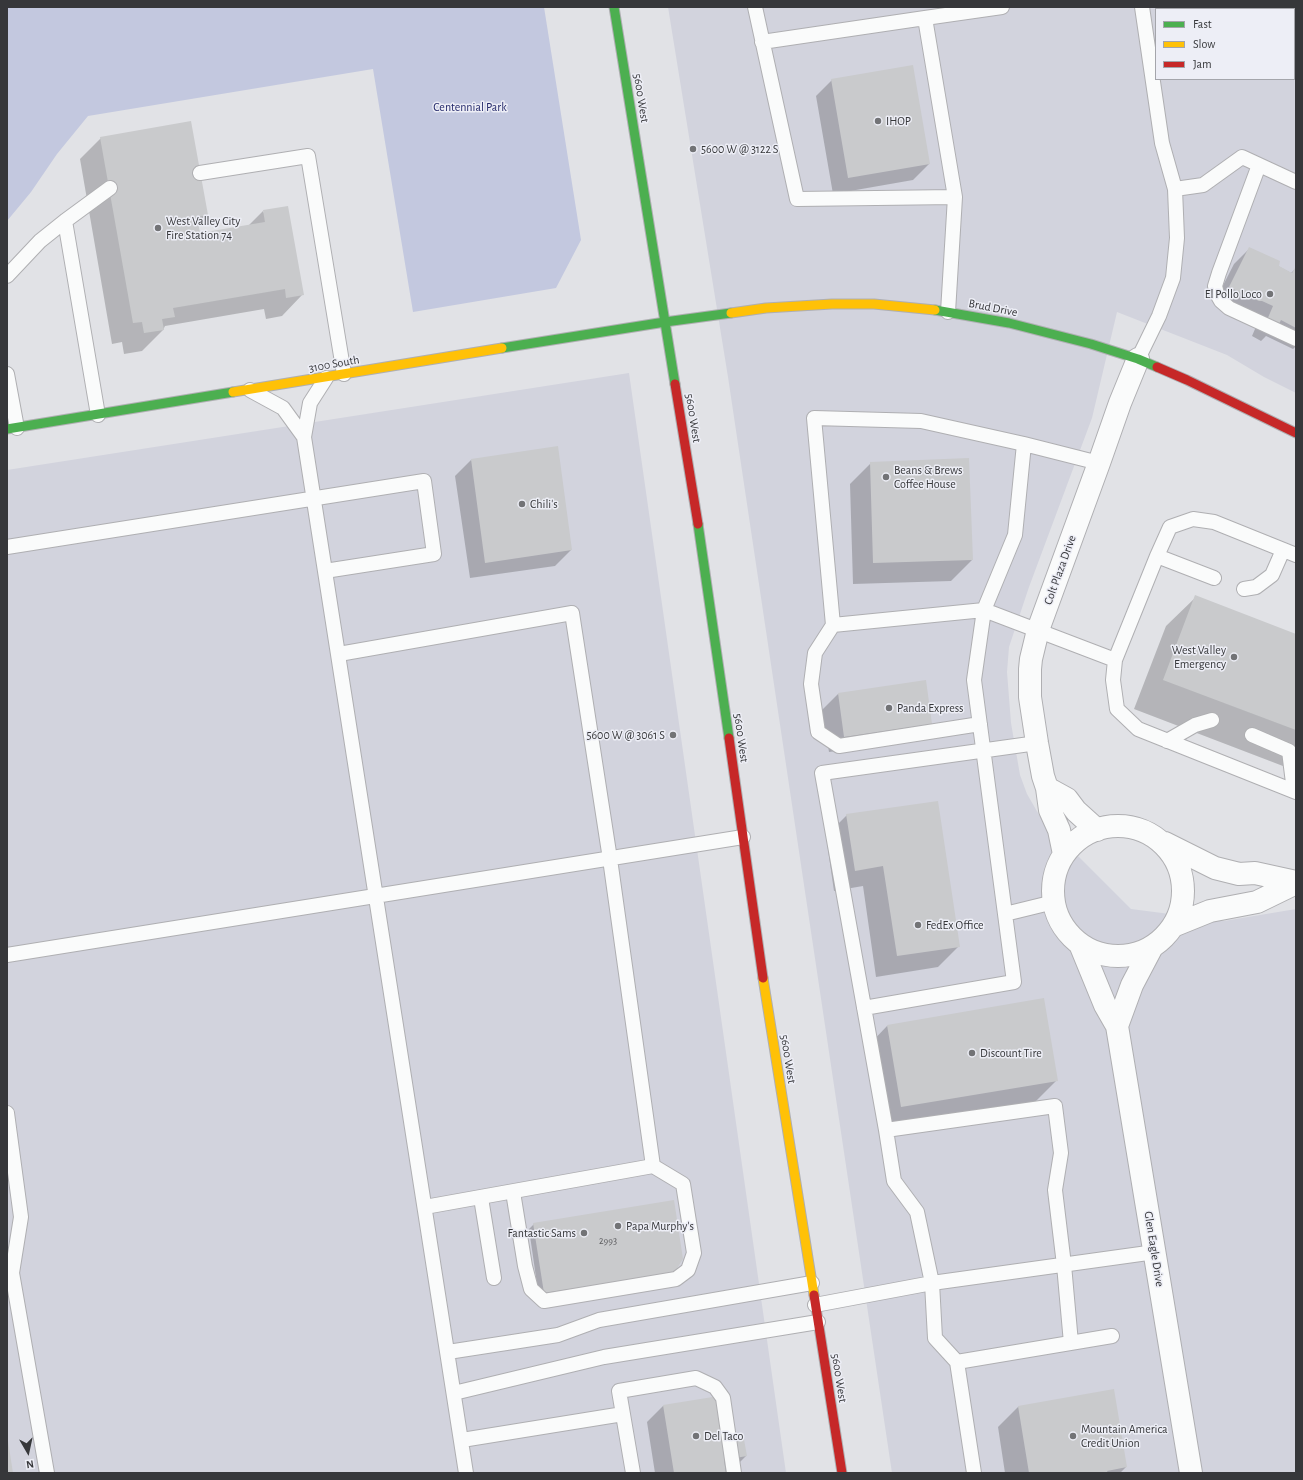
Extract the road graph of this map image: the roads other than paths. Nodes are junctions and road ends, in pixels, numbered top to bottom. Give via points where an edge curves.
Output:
1 (614, 7) edge
2 (754, 7) edge
3 (1142, 7) edge
4 (996, 8) edge
5 (925, 18) junction
6 (762, 42) junction
7 (1259, 165) junction
8 (200, 174) dead end
9 (1296, 182) edge
10 (110, 188) dead end
11 (1175, 189) junction
12 (955, 197) junction
13 (65, 221) junction
14 (7, 276) edge
15 (948, 312) junction
16 (665, 322) junction
17 (1296, 339) edge
18 (1138, 359) junction
19 (7, 374) edge
20 (344, 374) junction
21 (326, 378) junction
22 (250, 390) junction
23 (98, 415) junction
24 (12, 429) edge
25 (1296, 433) edge
26 (304, 437) junction
27 (1024, 444) junction
28 (1099, 463) junction
29 (314, 499) junction
30 (7, 547) edge
31 (1290, 553) edge
32 (1157, 556) junction
33 (325, 571) junction
34 (1214, 578) dead end
35 (1244, 589) dead end
36 (984, 610) junction
37 (833, 625) junction
38 (1038, 630) junction
39 (339, 654) junction
40 (1115, 660) junction
41 (1212, 720) dead end
42 (980, 724) junction
43 (1252, 735) dead end
44 (1167, 741) junction
45 (1037, 743) junction
46 (983, 750) junction
47 (1047, 788) junction
48 (1295, 791) edge
49 (1098, 830) junction
50 (743, 837) junction
51 (1157, 840) junction
52 (1064, 854) junction
53 (610, 859) junction
54 (1296, 882) edge
55 (376, 897) junction
56 (1054, 902) junction
57 (1005, 914) junction
58 (1173, 926) junction
59 (1080, 944) junction
60 (1152, 947) junction
61 (7, 956) edge
62 (864, 1008) junction
63 (1117, 1026) junction
64 (7, 1113) edge
65 (886, 1130) junction
66 (653, 1166) junction
67 (513, 1192) junction
68 (481, 1198) junction
69 (425, 1208) junction
70 (1155, 1252) junction
71 (1064, 1265) junction
72 (494, 1278) dead end
73 (812, 1283) junction
74 (932, 1283) junction
75 (815, 1305) junction
76 (818, 1322) junction
77 (1112, 1336) dead end
78 (1071, 1343) junction
79 (448, 1352) junction
80 (957, 1362) junction
81 (454, 1393) junction
82 (623, 1414) junction
83 (462, 1440) junction
84 (47, 1473) edge
85 (466, 1473) edge
86 (633, 1473) edge
87 (734, 1473) edge
88 (842, 1473) edge
89 (974, 1473) edge
90 (1191, 1473) edge

1 - 16 main road, 5600 West
2 - 6 lane
3 - 11 lane via 1162,143
4 - 5 lane
5 - 6 lane
5 - 12 lane
6 - 12 lane via 798,199
7 - 9 lane
7 - 11 lane via 1242,157 1203,185
7 - 17 lane via 1219,273 1217,294 1229,308
8 - 20 lane via 308,156
10 - 13 lane
11 - 18 lane via 1177,238 1173,278 1159,316
12 - 15 lane
13 - 14 lane via 40,241
13 - 23 lane
15 - 16 main road, Brud Drive via 874,304 832,304 766,308
15 - 18 main road, Brud Drive via 1009,323 1092,344
16 - 20 main road, 3100 South
16 - 50 main road, 5600 West
18 - 25 main road, Brud Drive
18 - 28 street, Colt Plaza Drive
19 - 24 lane
20 - 21 main road, 3100 South
21 - 22 main road, 3100 South
21 - 26 lane via 310,404
22 - 23 main road, 3100 South
22 - 26 lane via 283,408
23 - 24 main road, 3100 South
26 - 29 lane
27 - 28 lane
27 - 36 lane via 1015,535
27 - 37 lane via 921,421 814,418
28 - 38 street, Colt Plaza Drive
29 - 30 lane
29 - 33 lane
29 - 33 lane via 424,481 434,554
31 - 32 lane via 1214,522 1193,519 1170,527
31 - 35 lane via 1272,575 1256,587
32 - 34 lane
32 - 40 lane
33 - 39 lane
36 - 37 lane
36 - 38 lane
36 - 42 lane via 974,680
37 - 42 lane via 815,653 811,684 818,732 839,746
38 - 40 lane
38 - 45 street, Colt Plaza Drive via 1029,682
39 - 53 lane via 572,613
39 - 55 lane
40 - 44 lane via 1113,680 1117,709 1138,729
41 - 44 lane via 1195,725
42 - 46 lane
43 - 48 lane via 1289,751
44 - 48 lane
45 - 46 lane
45 - 47 street, Colt Plaza Drive
46 - 57 lane
46 - 62 lane via 822,773
47 - 49 street via 1066,799
47 - 52 street, Colt Plaza Drive via 1050,810
49 - 51 street via 1122,826 1135,828
49 - 52 street via 1085,836
50 - 53 lane
50 - 73 main road, 5600 West
51 - 54 street via 1215,868
51 - 58 street via 1172,855 1182,880 1181,906
52 - 56 street via 1054,877
53 - 55 lane
53 - 66 lane
54 - 58 street via 1257,902 1210,911
55 - 61 lane
55 - 69 lane
56 - 57 lane
56 - 59 street via 1062,926
57 - 62 lane via 1014,982
58 - 60 street via 1164,938
59 - 60 street via 1097,953 1115,956 1134,954
59 - 63 street, Glen Eagle Drive via 1105,1005
60 - 63 street, Glen Eagle Drive via 1132,985
62 - 65 lane
63 - 70 street, Glen Eagle Drive
64 - 84 lane via 21,1216 12,1273
65 - 71 lane via 1055,1106 1061,1153 1055,1190
65 - 74 lane via 894,1181 917,1212
66 - 67 lane
66 - 67 lane via 683,1184 694,1253 688,1270 676,1279 544,1301 531,1289
67 - 68 lane
68 - 69 lane
68 - 72 lane
69 - 79 lane
70 - 71 lane
70 - 90 street, Glen Eagle Drive
71 - 74 lane
71 - 78 lane
73 - 75 main road, 5600 West
73 - 79 lane via 599,1320 558,1335
74 - 75 lane
74 - 80 lane via 936,1338
75 - 76 main road, 5600 West
76 - 81 lane via 604,1357
76 - 88 main road, 5600 West
77 - 78 lane
78 - 80 lane
79 - 81 lane
80 - 89 lane
81 - 83 lane
82 - 83 lane
82 - 86 lane
82 - 87 lane via 619,1391 696,1378 715,1387 723,1398
83 - 85 lane

